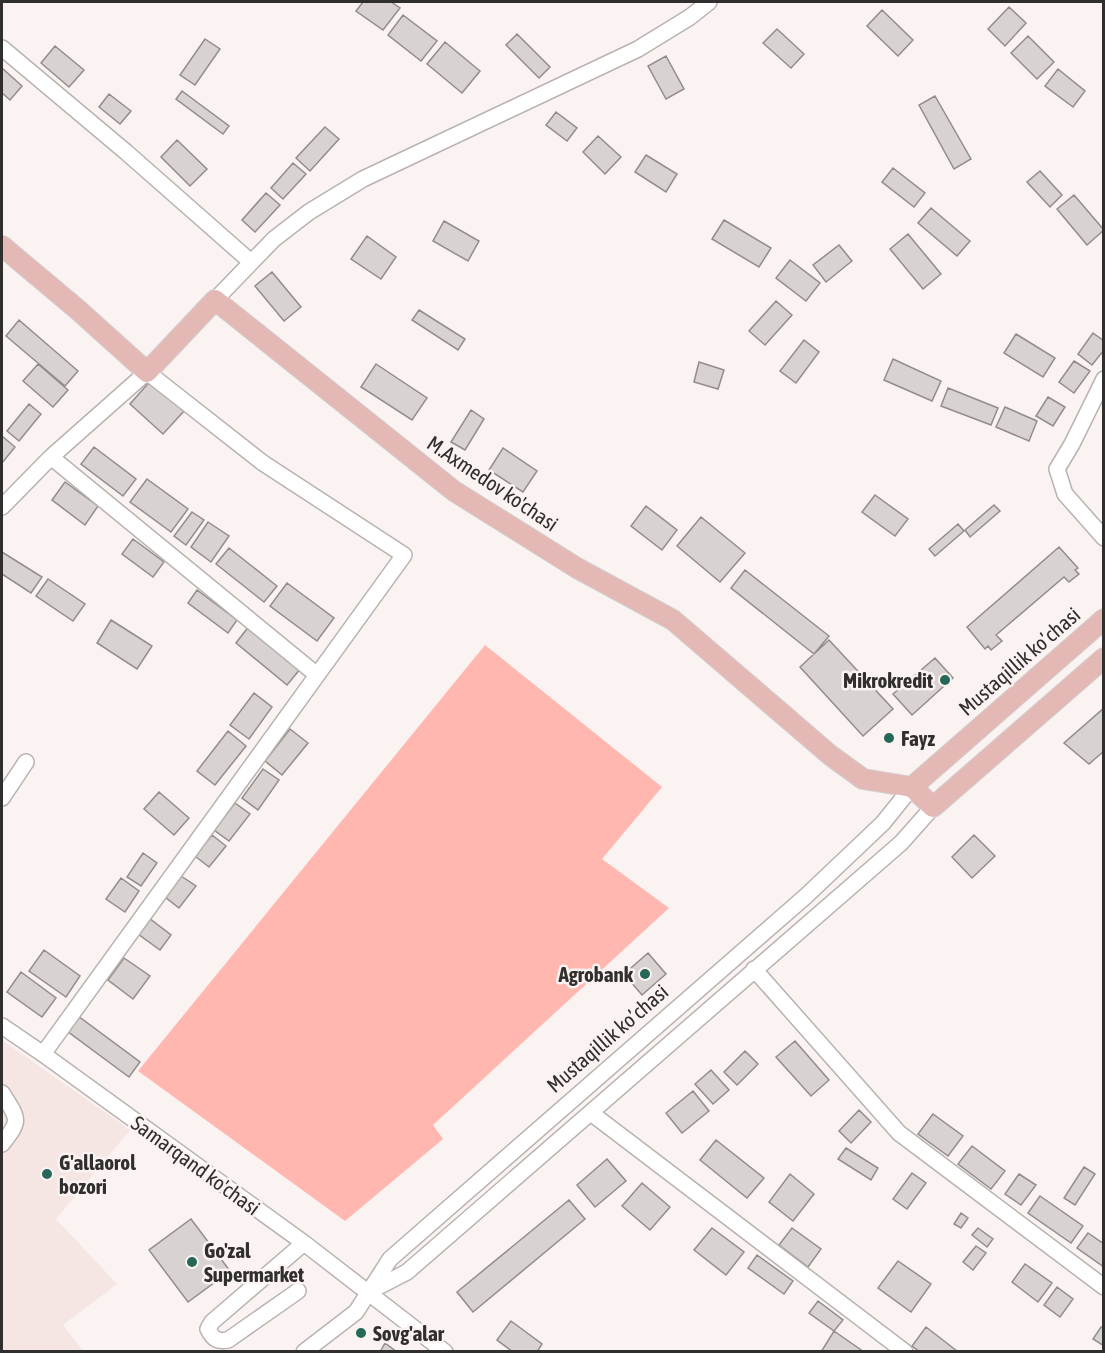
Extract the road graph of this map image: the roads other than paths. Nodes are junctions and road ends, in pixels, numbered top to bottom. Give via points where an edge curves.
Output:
1 (709, 2) edge
2 (2, 48) edge
3 (2, 246) edge
4 (252, 262) junction
5 (216, 300) junction
6 (151, 368) junction
7 (1104, 379) edge
8 (51, 457) junction
9 (2, 507) edge
10 (1104, 538) edge
11 (1104, 619) edge
12 (1104, 658) edge
13 (317, 675) junction
14 (26, 762) dead end
15 (912, 787) junction
16 (2, 798) edge
17 (933, 807) junction
18 (754, 969) junction
19 (2, 1026) edge
20 (44, 1054) junction
21 (2, 1093) edge
22 (591, 1113) junction
23 (2, 1144) edge
24 (304, 1243) junction
25 (1104, 1287) edge
26 (298, 1291) dead end
27 (368, 1293) junction
28 (304, 1352) edge
29 (445, 1352) edge
30 (905, 1352) edge

1 - 4 street via 639,49 363,179 309,212
2 - 4 street
3 - 6 main road
4 - 5 street
5 - 6 main road
5 - 15 main road, M.Axmedov ko'chasi via 454,491 577,568 673,620 830,755 864,779
6 - 8 street
6 - 13 street via 263,463 404,555
7 - 10 street via 1058,468 1065,494
8 - 9 street
8 - 13 street
11 - 15 main road, Mustaqillik ko’chasi
12 - 17 main road
13 - 20 street
14 - 16 street
15 - 17 main road
15 - 27 street, Mustaqillik ko’chasi via 883,823 806,896 390,1259
17 - 18 street, Mustaqillik ko’chasi via 901,843
18 - 22 street, Mustaqillik ko’chasi
18 - 25 street via 899,1133
19 - 20 street, Samarqand ko'chasi
20 - 24 street, Samarqand ko'chasi
21 - 23 street via 16,1116 16,1127
22 - 27 street, Mustaqillik ko’chasi via 407,1272
22 - 30 street
24 - 26 street via 208,1329 220,1342 228,1340
24 - 27 street, Samarqand ko'chasi
27 - 28 street, Mustaqillik ko’chasi via 356,1312
27 - 29 street, Samarqand ko'chasi

